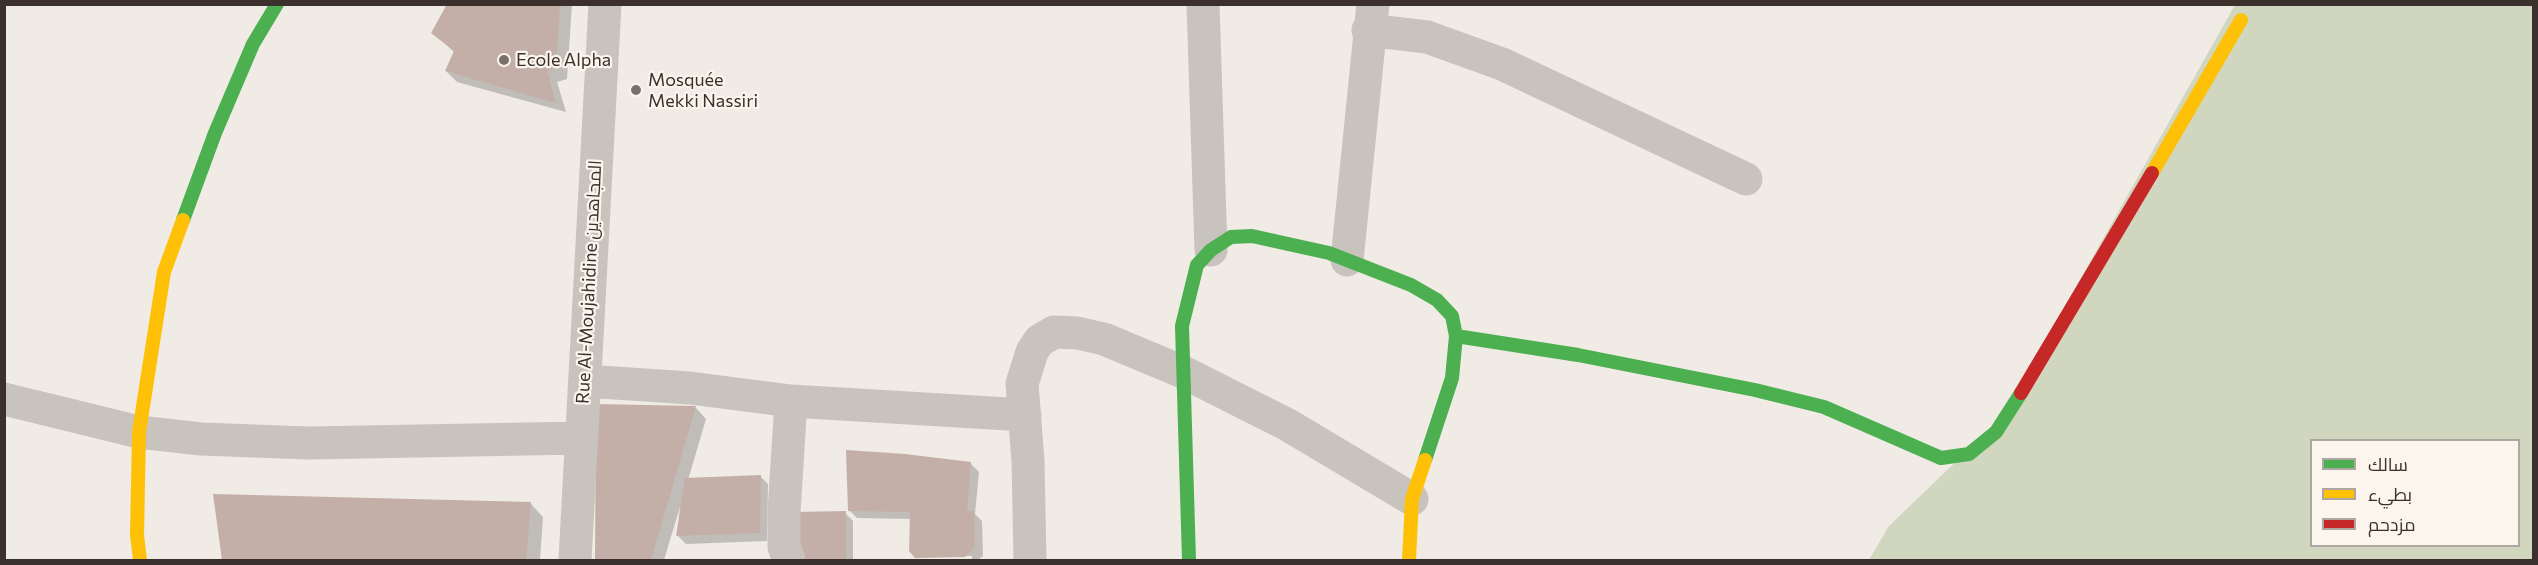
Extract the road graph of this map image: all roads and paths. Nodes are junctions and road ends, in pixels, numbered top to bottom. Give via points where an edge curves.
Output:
1 (277, 4) edge
2 (605, 4) edge
3 (1203, 4) edge
4 (1371, 17) edge
5 (2241, 20) dead end
6 (1746, 179) dead end
7 (1211, 250) junction
8 (1347, 260) junction
9 (1456, 336) junction
10 (1183, 372) junction
11 (585, 381) junction
12 (4, 399) edge
13 (790, 401) junction
14 (1025, 415) junction
15 (140, 432) junction
16 (580, 438) junction
17 (1412, 499) junction
18 (1025, 560) edge
19 (140, 561) edge
20 (575, 561) edge
21 (789, 561) edge
22 (1189, 561) edge
23 (1409, 561) edge

1 - 15 street via 253,44 215,133 164,272
2 - 11 street, Rue Al-Moujahidine المجاهدين
3 - 7 street
4 - 6 street via 1502,64
4 - 8 street
5 - 9 street via 2046,356 1996,432 1969,454 1941,458 1824,407 1755,390
7 - 8 street via 1231,237 1252,236
7 - 10 street via 1197,265 1189,290 1182,326
8 - 9 street via 1411,285 1437,300 1452,316
9 - 17 street via 1452,378
10 - 14 street via 1104,339 1054,332 1039,341 1028,363 1022,384
10 - 17 street via 1288,425
10 - 22 street
11 - 13 street via 690,388
11 - 16 street, Rue Al-Moujahidine المجاهدين
12 - 15 street
13 - 14 street
13 - 21 street via 784,512 784,547
14 - 18 street
15 - 16 street via 201,439 309,442
15 - 19 street
16 - 20 street, Rue Al-Moujahidine المجاهدين
17 - 23 street

